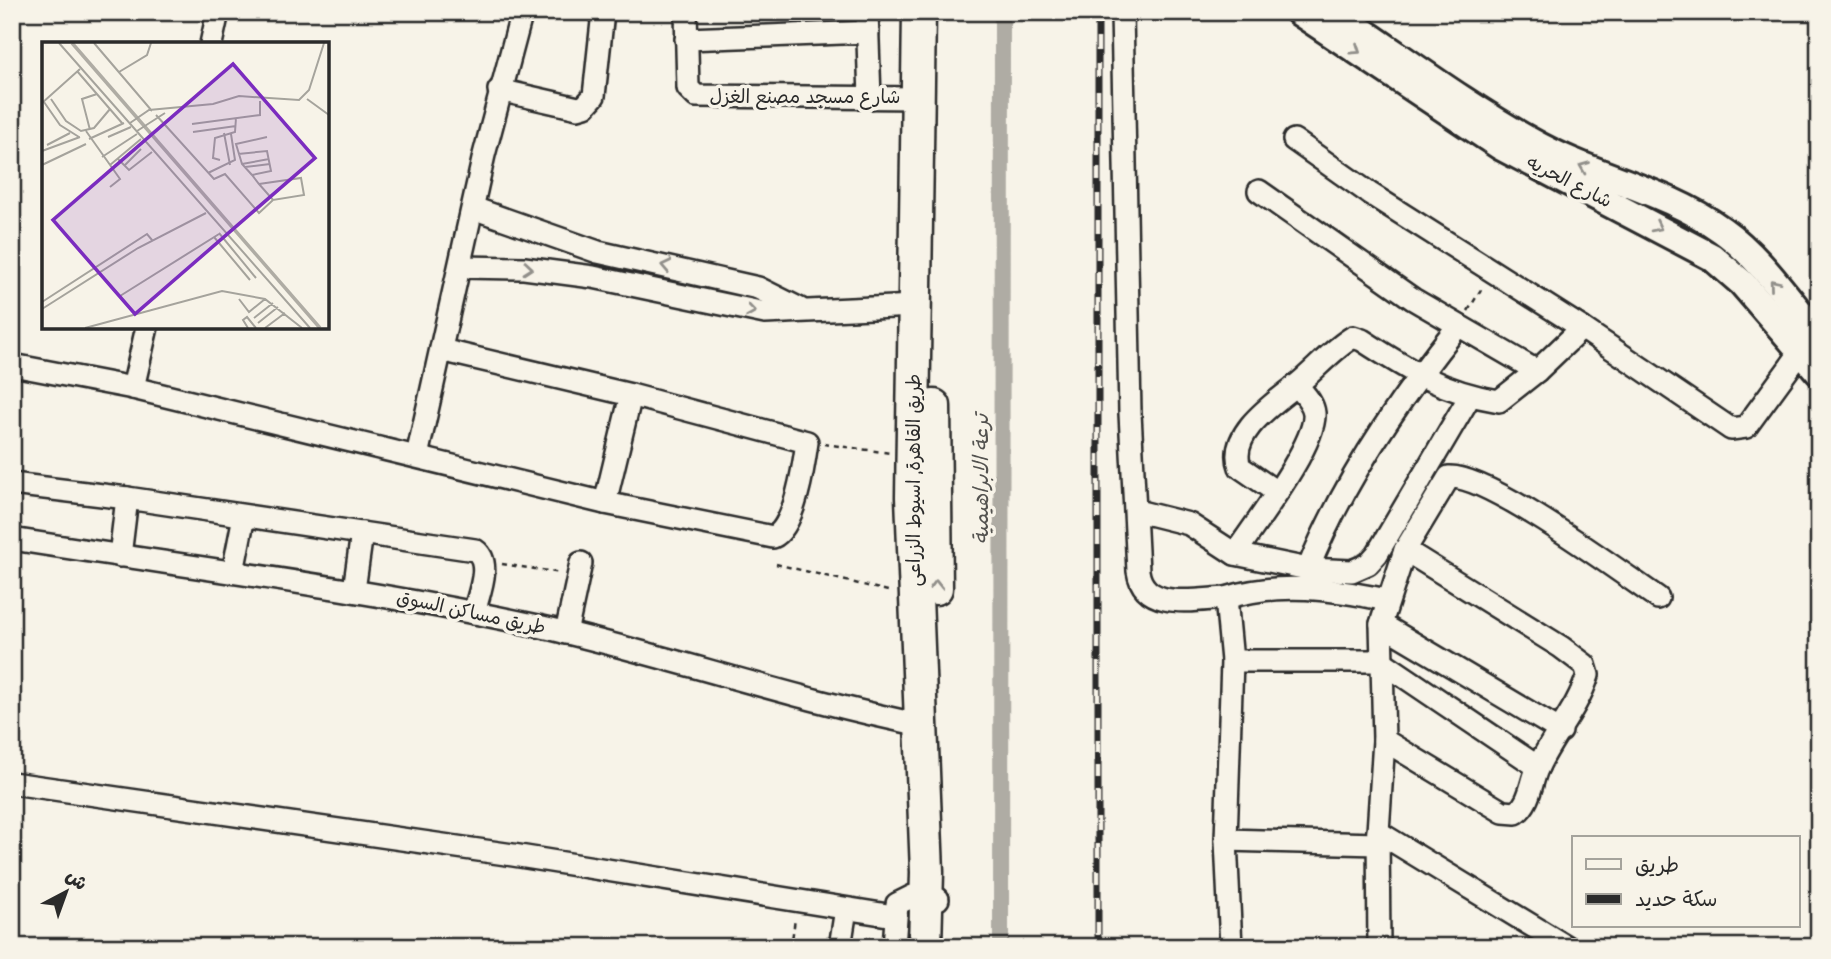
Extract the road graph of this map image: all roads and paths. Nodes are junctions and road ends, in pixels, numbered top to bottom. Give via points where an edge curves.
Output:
1 (218, 12) edge
2 (522, 12) edge
3 (603, 12) edge
4 (686, 12) edge
5 (919, 12) edge
6 (937, 12) edge
7 (1122, 12) edge
8 (1299, 12) edge
9 (1334, 12) edge
10 (868, 22) edge
11 (686, 39) junction
12 (211, 42) edge
13 (499, 90) junction
14 (919, 98) junction
15 (870, 99) junction
16 (1294, 140) dead end
17 (1259, 191) dead end
18 (1628, 199) junction
19 (473, 208) junction
20 (598, 251) junction
21 (460, 267) junction
22 (1492, 272) junction
23 (593, 276) junction
24 (915, 306) junction
25 (800, 309) junction
26 (1458, 326) junction
27 (1581, 328) junction
28 (147, 329) edge
29 (441, 350) junction
30 (1813, 354) edge
31 (18, 366) dead end
32 (1537, 371) junction
33 (1417, 376) junction
34 (1297, 386) junction
35 (133, 388) junction
36 (631, 395) junction
37 (1470, 396) junction
38 (807, 442) junction
39 (912, 455) junction
40 (417, 456) junction
41 (12, 484) edge
42 (1276, 491) junction
43 (127, 498) junction
44 (605, 503) junction
45 (1137, 511) junction
46 (244, 516) junction
47 (362, 534) junction
48 (12, 538) edge
49 (1405, 550) junction
50 (1235, 554) junction
51 (120, 556) junction
52 (484, 561) junction
53 (776, 564) dead end
54 (1308, 569) junction
55 (579, 570) joint
56 (233, 572) junction
57 (354, 590) junction
58 (914, 597) junction
59 (1226, 598) junction
60 (1658, 598) dead end
61 (1387, 600) junction
62 (474, 613) junction
63 (1381, 624) junction
64 (566, 633) junction
65 (1232, 661) junction
66 (1381, 661) junction
67 (922, 725) junction
68 (1560, 731) junction
69 (1384, 740) junction
70 (1538, 767) junction
71 (12, 783) edge
72 (1378, 838) junction
73 (1226, 840) junction
74 (933, 899) junction
75 (797, 901) junction
76 (846, 909) junction
77 (894, 916) junction
78 (792, 942) junction
79 (1554, 943) edge
80 (791, 947) edge
81 (820, 947) edge
82 (840, 947) edge
83 (894, 947) edge
84 (925, 947) edge
85 (939, 947) edge
86 (1231, 947) edge
87 (1379, 947) edge

1 - 12 street
2 - 13 street
3 - 13 street via 594,96 585,106
4 - 11 street, شارع مسجد مصنع الغزل
5 - 14 highway, طريق القاهرة, اسيوط الزراعى
74 -> 6 highway, طريق القاهرة, اسيوط الزراعى
7 - 45 street via 1130,413
8 -> 18 main road, شارع الحريه via 1500,146
18 -> 9 main road, شارع الحريه via 1529,141
10 - 11 street
10 - 15 street
11 - 15 street, شارع مسجد مصنع الغزل via 688,88 696,96
13 - 19 street
14 - 15 street, شارع مسجد مصنع الغزل
14 - 24 highway, طريق القاهرة, اسيوط الزراعى
16 - 22 street
17 - 26 street
18 - 30 main road, شارع الحريه via 1728,269
19 - 20 street
19 - 21 street
20 - 23 street
25 -> 20 street via 758,288
21 -> 23 street
21 - 29 street
22 - 26 path
22 - 27 street
23 -> 25 street via 744,310
24 - 25 street
24 - 39 highway, طريق القاهرة, اسيوط الزراعى
26 - 32 street
26 - 33 street
27 - 30 street via 1731,429 1746,427
27 - 32 street
28 - 35 street
29 - 36 street
29 - 40 street
31 - 35 street
32 - 37 street via 1499,401
33 - 34 street via 1353,337
33 - 37 street
33 - 54 street via 1340,502
34 - 42 street via 1314,411 1313,430
34 - 42 street via 1257,418 1238,457 1240,467
35 - 40 street
36 - 38 street
36 - 44 street
37 - 54 street via 1368,564 1352,571
38 - 39 path
38 - 44 street via 787,525 776,536
39 - 58 highway, طريق القاهرة, اسيوط الزراعى
40 - 44 street
41 - 43 street
42 - 50 street
43 - 46 street
43 - 51 street
45 - 50 street via 1189,524
45 - 59 street via 1139,579 1149,593 1171,600
46 - 47 street
46 - 56 street
47 - 52 street via 475,550
47 - 57 street
48 - 51 street, طريق مساكن السوق
49 - 60 street via 1449,477 1465,479 1524,508
49 - 61 street
49 - 68 street via 1585,665 1584,687
50 - 54 street
51 - 56 street, طريق مساكن السوق
52 - 55 path
52 - 62 street
53 - 58 path
55 - 64 street
56 - 57 street, طريق مساكن السوق
57 - 62 street, طريق مساكن السوق
58 - 67 highway, طريق القاهرة, اسيوط الزراعى
59 - 61 street via 1249,590 1294,587
59 - 65 street
61 - 63 street
62 - 64 street, طريق مساكن السوق
63 - 66 street
63 - 68 street
64 - 67 street, طريق مساكن السوق via 818,703
65 - 66 street
65 - 73 street
66 - 69 street
66 - 70 street
67 - 74 highway, طريق القاهرة, اسيوط الزراعى
68 - 70 street
69 - 70 street via 1510,815 1523,808
69 - 72 street
71 - 75 street via 565,862
72 - 73 street
72 - 79 street
72 - 87 street
73 - 86 street
74 - 77 street via 913,896 901,900
74 - 84 highway, طريق القاهرة, اسيوط الزراعى
74 - 85 highway, طريق القاهرة, اسيوط الزراعى
75 - 76 street
75 - 78 path
76 - 77 street
76 - 82 street
77 - 83 street
78 - 80 path
78 - 81 path

